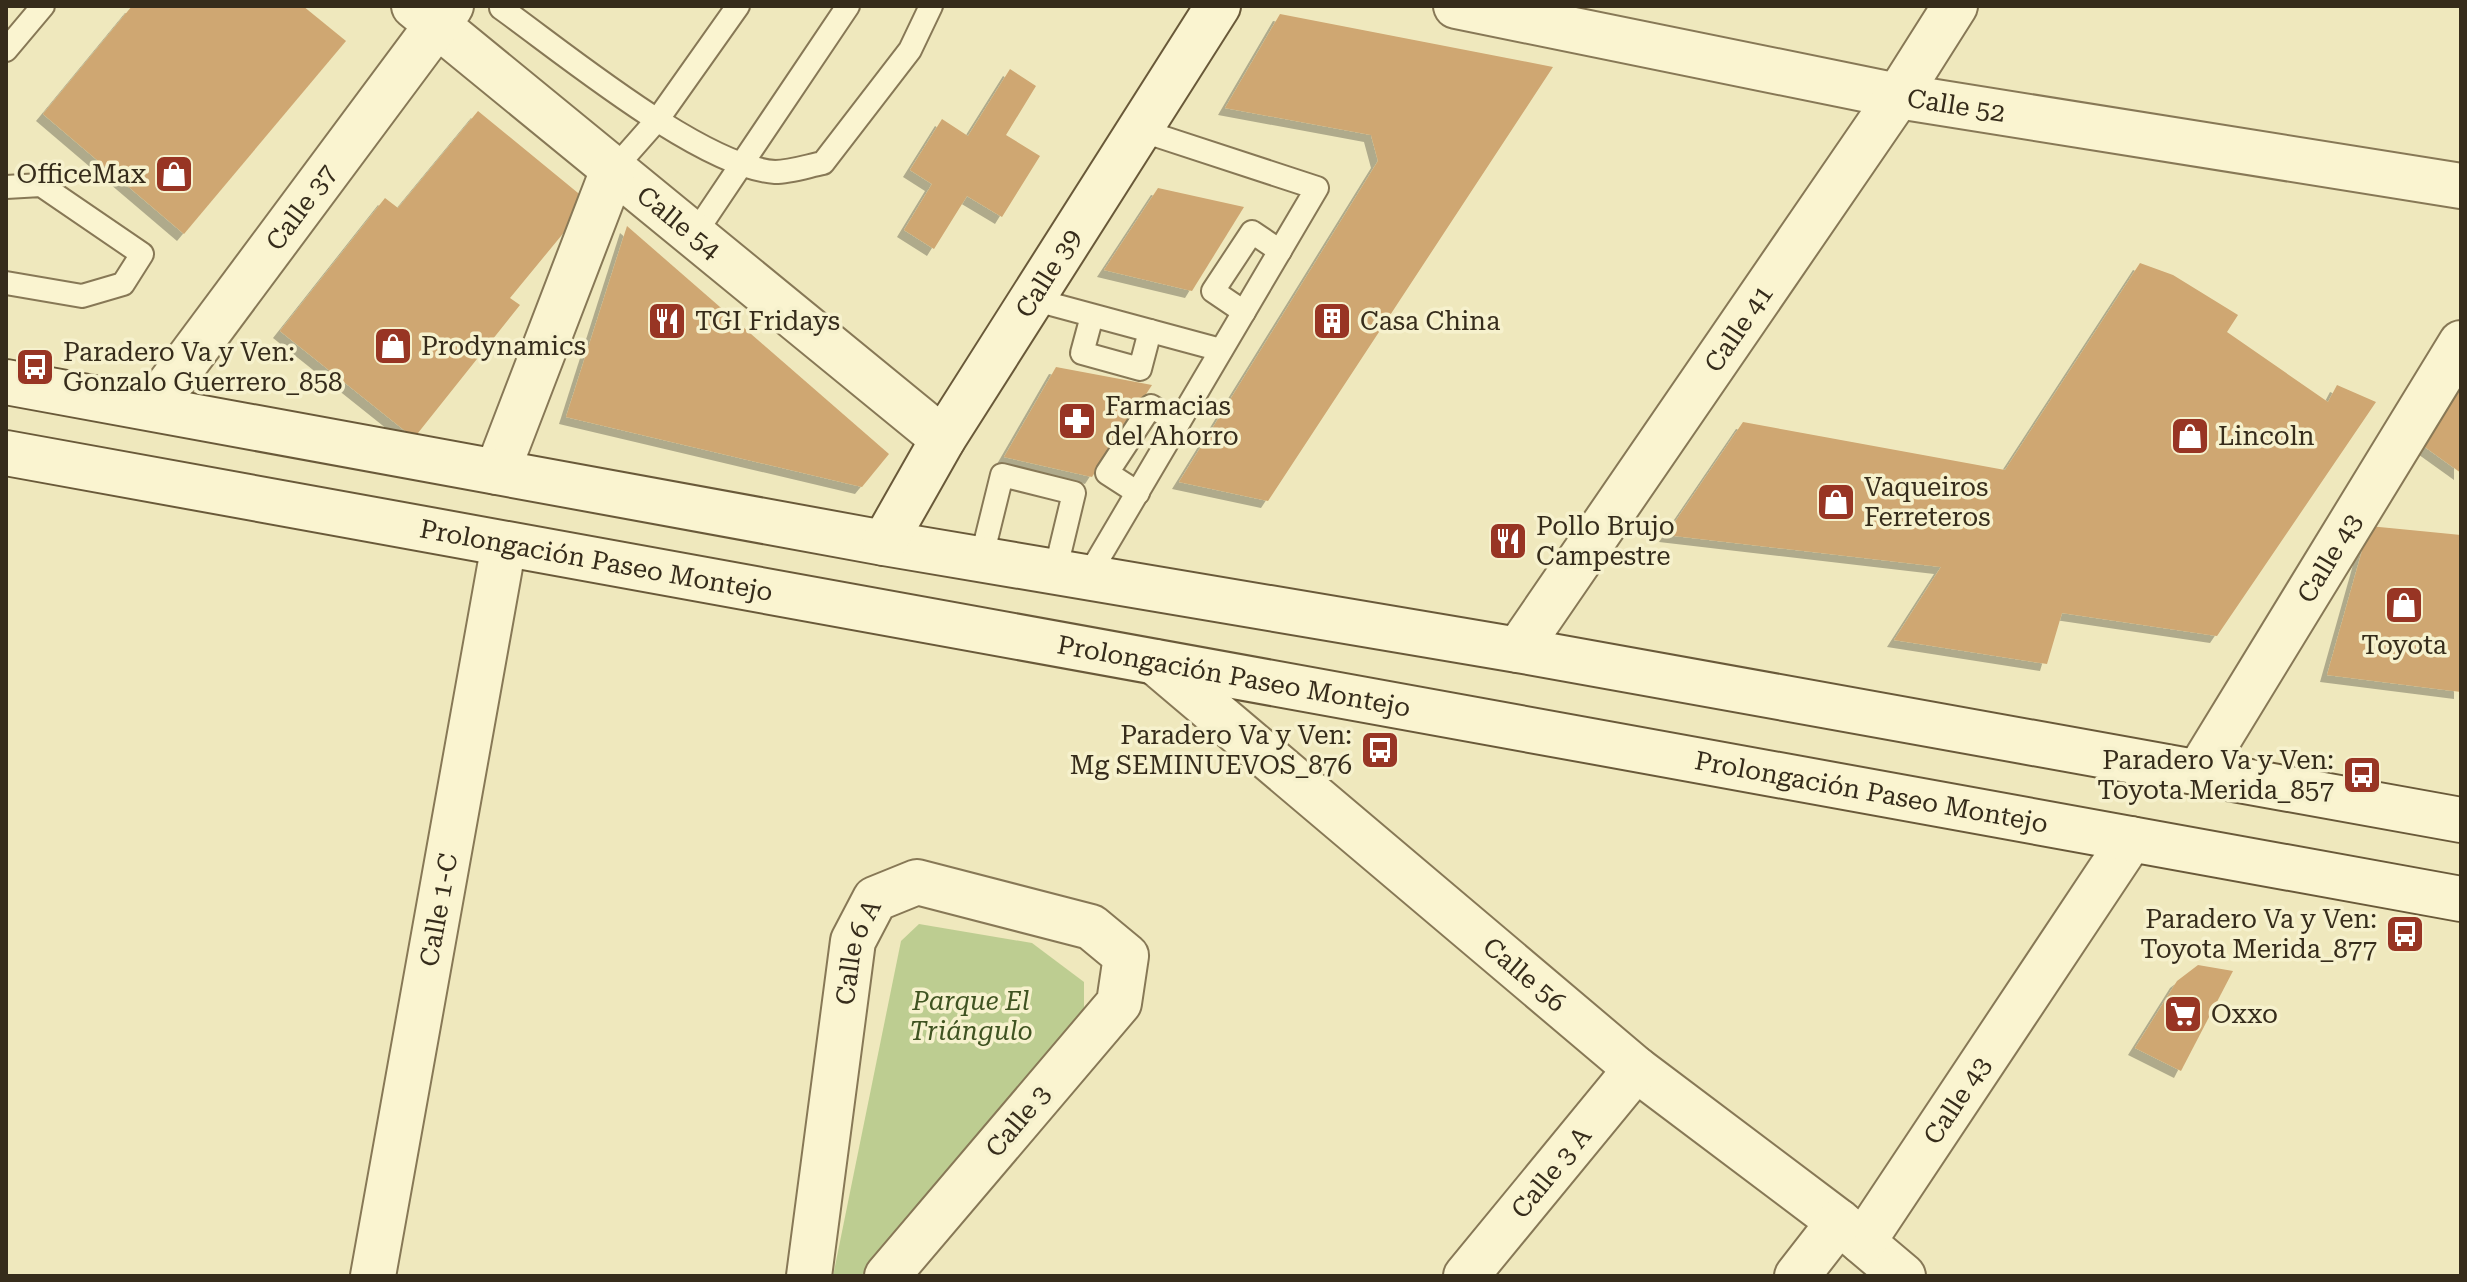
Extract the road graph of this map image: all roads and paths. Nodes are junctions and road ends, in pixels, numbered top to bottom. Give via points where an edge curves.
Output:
1 (43, 6) edge
2 (503, 6) edge
3 (738, 6) edge
4 (848, 6) edge
5 (931, 6) edge
6 (1218, 6) edge
7 (1456, 6) edge
8 (1955, 6) edge
9 (434, 12) edge
10 (6, 50) edge
11 (1898, 96) junction
12 (658, 119) junction
13 (1140, 130) junction
14 (742, 163) junction
15 (613, 170) junction
16 (2461, 186) edge
17 (6, 187) edge
18 (694, 235) junction
19 (1280, 251) junction
20 (6, 283) edge
21 (1032, 299) junction
22 (1244, 312) junction
23 (1092, 316) junction
24 (1150, 331) junction
25 (2461, 343) edge
26 (1221, 350) junction
27 (6, 382) edge
28 (152, 408) junction
29 (1178, 423) junction
30 (943, 439) junction
31 (6, 453) edge
32 (497, 472) junction
33 (1138, 493) junction
34 (884, 543) junction
35 (504, 544) junction
36 (981, 560) junction
37 (1071, 575) junction
38 (1518, 650) junction
39 (1155, 662) junction
40 (2198, 773) junction
41 (2461, 820) edge
42 (2131, 839) junction
43 (2461, 899) edge
44 (1126, 956) joint
45 (1636, 1069) junction
46 (1851, 1232) junction
47 (373, 1276) edge
48 (809, 1276) edge
49 (887, 1276) edge
50 (1466, 1276) edge
51 (1797, 1276) edge
52 (1903, 1276) edge

1 - 10 lane
2 - 12 lane
3 - 12 lane
4 - 14 lane
5 - 14 lane via 910,50 823,163 775,172
6 - 13 street, Calle 39
7 - 11 street, Calle 52
8 - 11 street, Calle 41
9 - 15 street, Calle 54
9 - 28 street, Calle 37
11 - 16 street, Calle 52
11 - 38 street, Calle 41
12 - 14 lane via 684,138
12 - 15 lane
13 - 19 lane via 1317,188
13 - 21 street, Calle 39
14 - 18 lane
15 - 18 street, Calle 54
15 - 32 street
17 - 20 lane via 41,185 142,254 123,284 82,296
18 - 30 street, Calle 54
19 - 22 lane
19 - 22 lane via 1252,232 1213,291
21 - 23 lane
21 - 30 street, Calle 39
22 - 26 lane
23 - 24 lane
23 - 24 lane via 1082,353 1140,369
24 - 26 lane
25 - 40 street, Calle 43
26 - 29 lane
27 - 28 street
28 - 32 street
29 - 33 lane
29 - 33 lane via 1151,406 1107,473
30 - 34 street, Calle 39
31 - 35 street, Prolongación Paseo Montejo
32 - 34 street
33 - 37 lane
34 - 36 street
35 - 39 street, Prolongación Paseo Montejo
35 - 47 street, Calle 1-C
36 - 37 street
36 - 37 lane via 1002,475 1074,493
37 - 38 street
38 - 40 street
39 - 42 street, Prolongación Paseo Montejo
39 - 45 street, Calle 56
40 - 41 street
42 - 43 street, Prolongación Paseo Montejo
42 - 46 street, Calle 43
44 - 48 street, Calle 6 A via 1091,927 917,882 875,899 853,941
44 - 49 street, Calle 3 via 1119,1003
45 - 46 street, Calle 56
45 - 50 street, Calle 3 A
46 - 51 street, Calle 43
46 - 52 street, Calle 56

